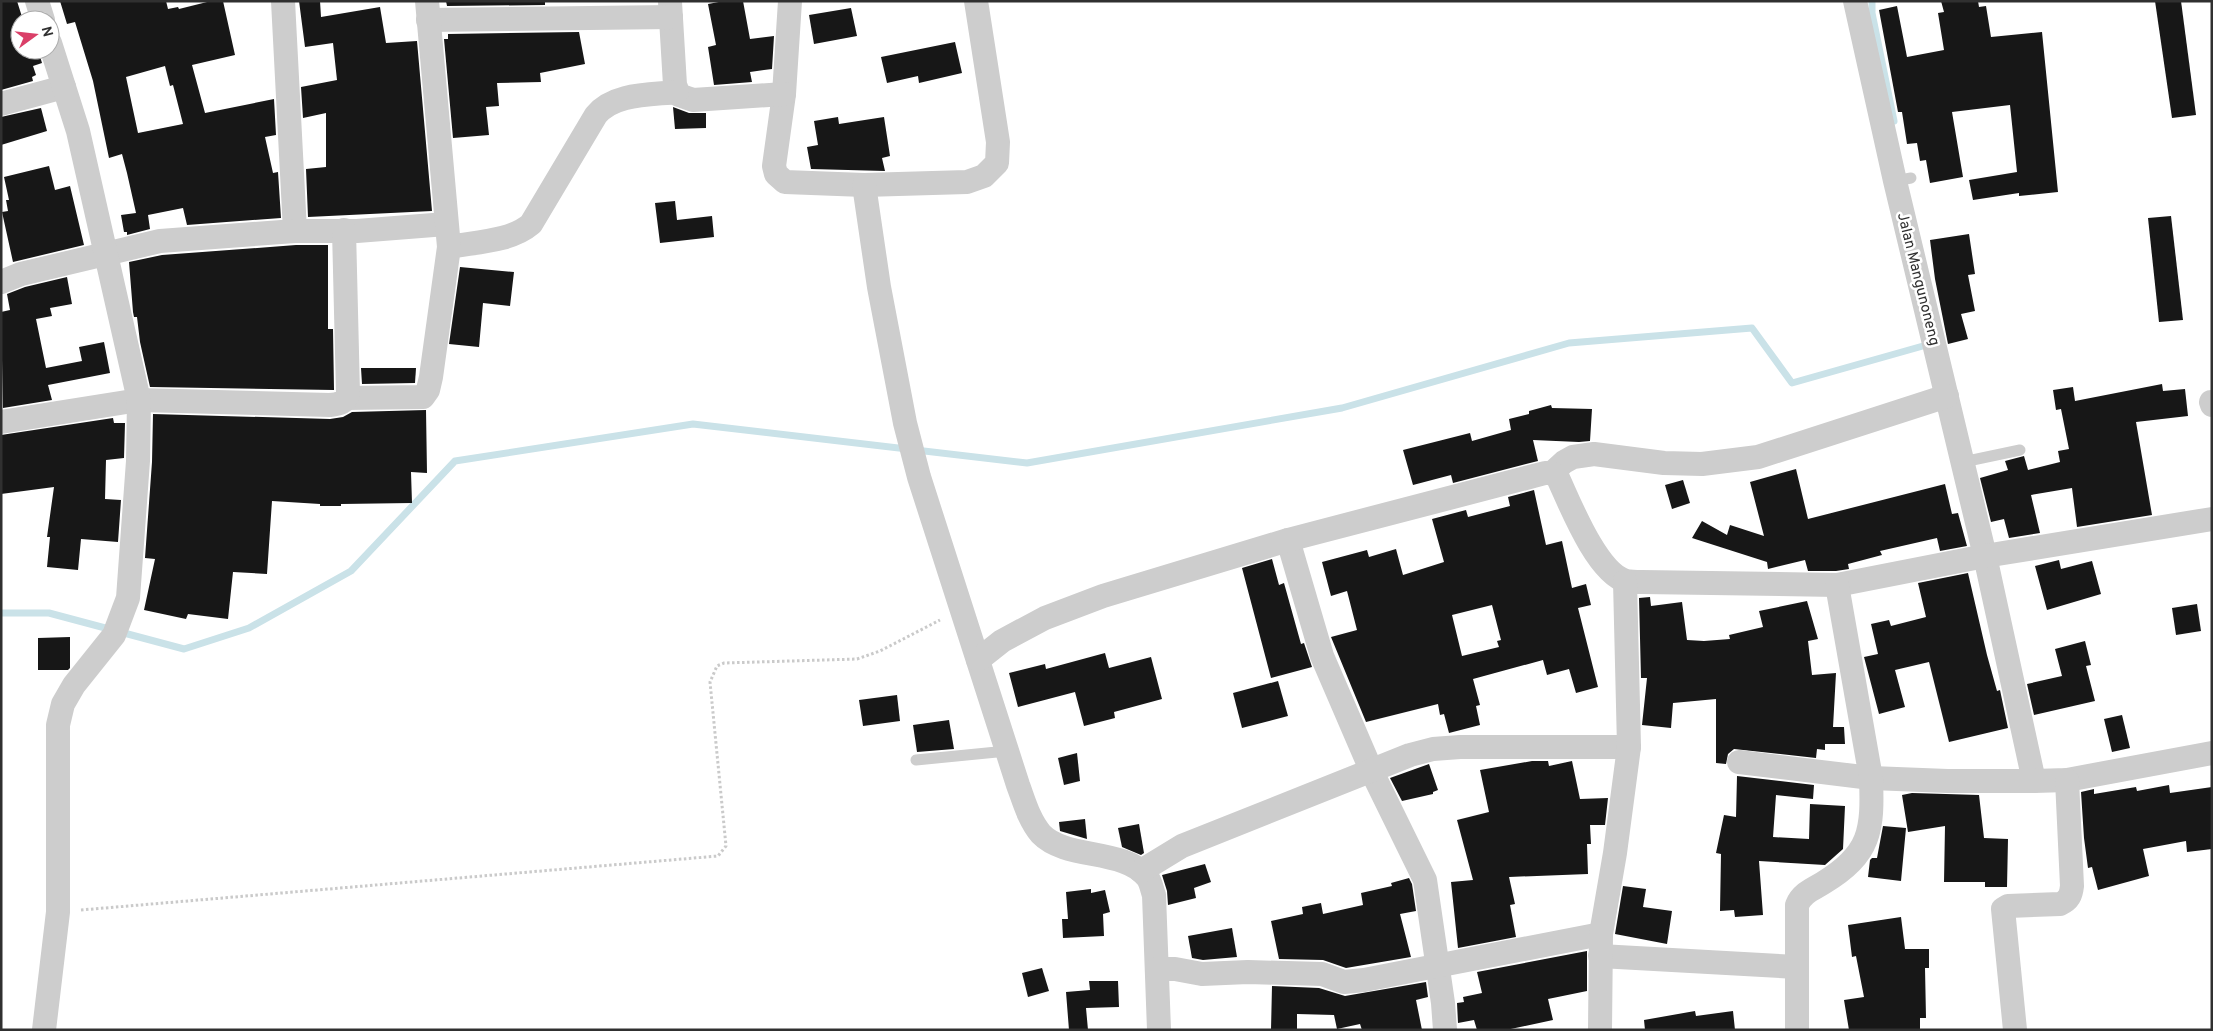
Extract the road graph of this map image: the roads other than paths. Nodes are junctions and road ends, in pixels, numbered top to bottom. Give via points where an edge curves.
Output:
1 (283, 1) edge
2 (790, 1) edge
3 (976, 1) edge
4 (1855, 1) edge
5 (670, 9) edge
6 (428, 11) edge
7 (56, 60) edge
8 (64, 86) junction
9 (676, 92) junction
10 (784, 94) junction
11 (1, 104) edge
12 (864, 185) junction
13 (446, 224) junction
14 (344, 230) junction
15 (295, 231) junction
16 (449, 247) junction
17 (106, 253) junction
18 (1, 282) edge
19 (1947, 396) junction
20 (347, 398) junction
21 (139, 400) junction
22 (1, 422) edge
23 (2020, 450) dead end
24 (1962, 462) junction
25 (1552, 473) junction
26 (2212, 518) edge
27 (1288, 540) junction
28 (1984, 556) junction
29 (1625, 581) junction
30 (1837, 585) junction
31 (978, 660) junction
32 (1629, 747) junction
33 (1007, 751) junction
34 (2212, 753) edge
35 (916, 760) dead end
36 (1739, 762) dead end
37 (1372, 772) junction
38 (1871, 778) junction
39 (2034, 780) junction
40 (2067, 780) junction
41 (1141, 871) junction
42 (1601, 945) junction
43 (1438, 965) junction
44 (1797, 967) junction
45 (1157, 969) junction
46 (44, 1030) edge
47 (1159, 1030) edge
48 (1445, 1030) edge
49 (1600, 1030) edge
50 (1797, 1030) edge
51 (2015, 1030) edge

1 - 15 street
2 - 10 street
3 - 12 street via 998,142 997,163 984,176 967,182
4 - 19 street, Jalan Mangunoneng via 1902,180 1928,321
5 - 6 street
5 - 9 street
6 - 13 street
7 - 8 street
8 - 11 street
8 - 17 street via 78,131
9 - 10 street via 693,100
9 - 16 street via 606,105 596,115 524,230 509,236
10 - 12 street via 774,166 780,178 785,182
12 - 31 street via 879,287 905,423 919,477
13 - 14 street
13 - 16 street
14 - 15 street
14 - 20 street
15 - 17 street via 160,241
16 - 20 street via 426,395 417,398
17 - 18 street
17 - 21 street
19 - 24 street, Jalan Mangunoneng
19 - 25 street via 1758,457 1702,464 1664,463 1594,454 1573,457
20 - 21 street via 342,403 330,405
21 - 22 street
21 - 46 street via 128,598 114,635 74,684 63,704 58,725 58,912
23 - 24 lane
24 - 28 street, Jalan Mangunoneng
25 - 27 street
25 - 29 street via 1558,478 1585,536 1602,561
26 - 28 street
27 - 31 street via 1102,596 1045,618 1002,641
27 - 37 street via 1322,656
28 - 30 street
28 - 39 street, Jalan Mangunoneng
29 - 30 street
29 - 32 street
30 - 38 street
31 - 33 street
32 - 37 street via 1433,749 1410,755
32 - 42 street
33 - 35 lane
33 - 41 street via 1029,816 1042,835 1061,845 1128,864
34 - 40 street
36 - 38 street
37 - 41 street via 1182,846
37 - 43 street via 1425,880
38 - 39 street
38 - 44 street via 1872,810 1863,848 1850,864 1803,895 1797,904
39 - 40 street
40 - 51 street via 2070,896 2060,904 2008,906 2003,909
41 - 45 street via 1148,878 1154,895
42 - 43 street
42 - 44 street
42 - 49 street
43 - 45 street via 1344,982 1322,974 1202,974
43 - 48 street
44 - 50 street
45 - 47 street

